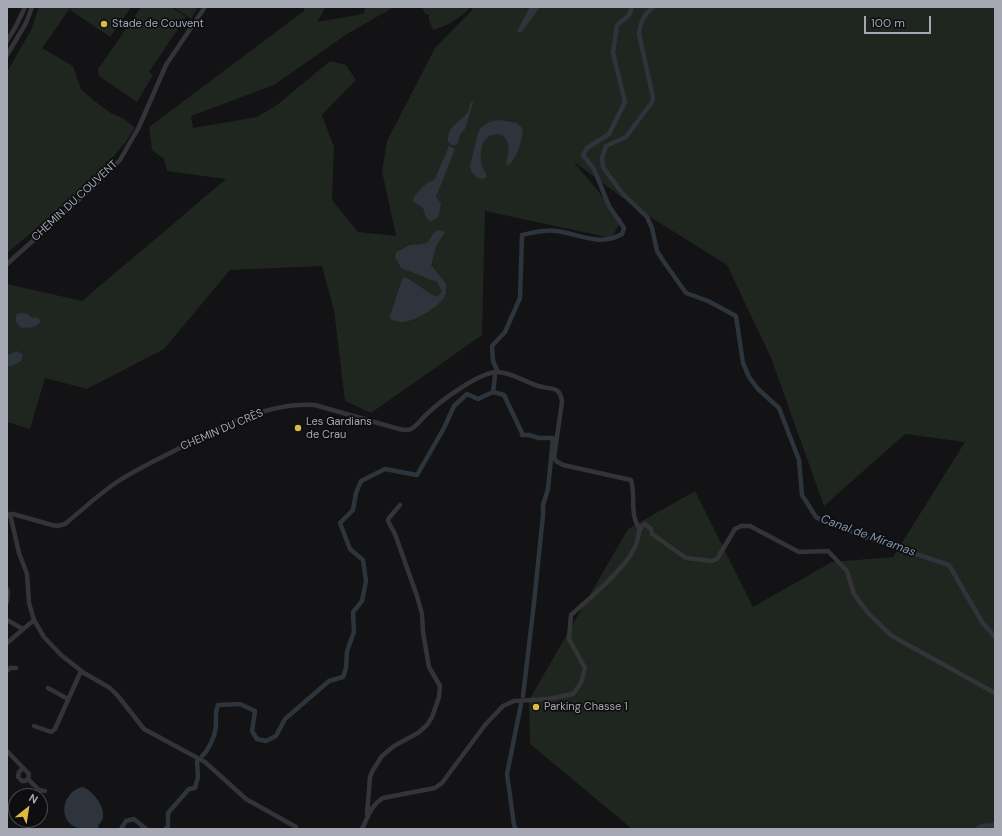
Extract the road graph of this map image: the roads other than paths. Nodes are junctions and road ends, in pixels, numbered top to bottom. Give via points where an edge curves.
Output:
1 (25, 7) edge
2 (32, 7) edge
3 (205, 7) edge
4 (7, 41) edge
5 (7, 55) edge
6 (7, 264) edge
7 (400, 505) dead end
8 (8, 514) edge
9 (640, 529) junction
10 (7, 589) edge
11 (7, 602) edge
12 (7, 620) edge
13 (34, 620) junction
14 (23, 630) junction
15 (7, 643) edge
16 (81, 671) junction
17 (48, 688) dead end
18 (995, 693) edge
19 (68, 699) junction
20 (34, 726) dead end
21 (7, 751) edge
22 (23, 768) junction
23 (28, 779) junction
24 (37, 788) edge
25 (367, 819) junction
26 (295, 828) edge
27 (302, 829) edge
28 (362, 829) edge

1 - 4 street
2 - 5 street via 26,23
3 - 6 street, CHEMIN DU COUVENT via 166,65 139,127 120,160
7 - 25 street via 388,521 398,540 417,596 429,667 440,686 439,698 427,725 382,756 373,770 370,777
8 - 9 street, CHEMIN DU CRÈS via 56,526 65,524 116,483 188,443 257,413 289,405 315,405 406,430 412,428 473,379 497,372 538,386 554,388 561,395 554,457 556,461 563,465 631,480 633,510
8 - 13 street via 27,574 29,602
9 - 18 street via 641,525 648,525 652,534 686,558 699,560 717,559 734,529 741,526 750,526 799,552 828,551 846,572 854,594 868,613 892,636
9 - 25 street via 637,544 629,556 596,593 571,615 569,639 585,668 573,694 548,699 514,700 503,706 485,725 442,783 435,788 383,798 372,808
10 - 11 street
12 - 14 street
13 - 14 street
13 - 16 street via 56,651
14 - 15 street
16 - 19 street
16 - 26 street via 110,688 144,730 205,762 246,799
17 - 19 street
19 - 20 street via 55,729 51,732
21 - 22 street
22 - 23 street via 29,774
22 - 23 street via 18,777 22,781
23 - 24 street
25 - 28 street
26 - 27 street

